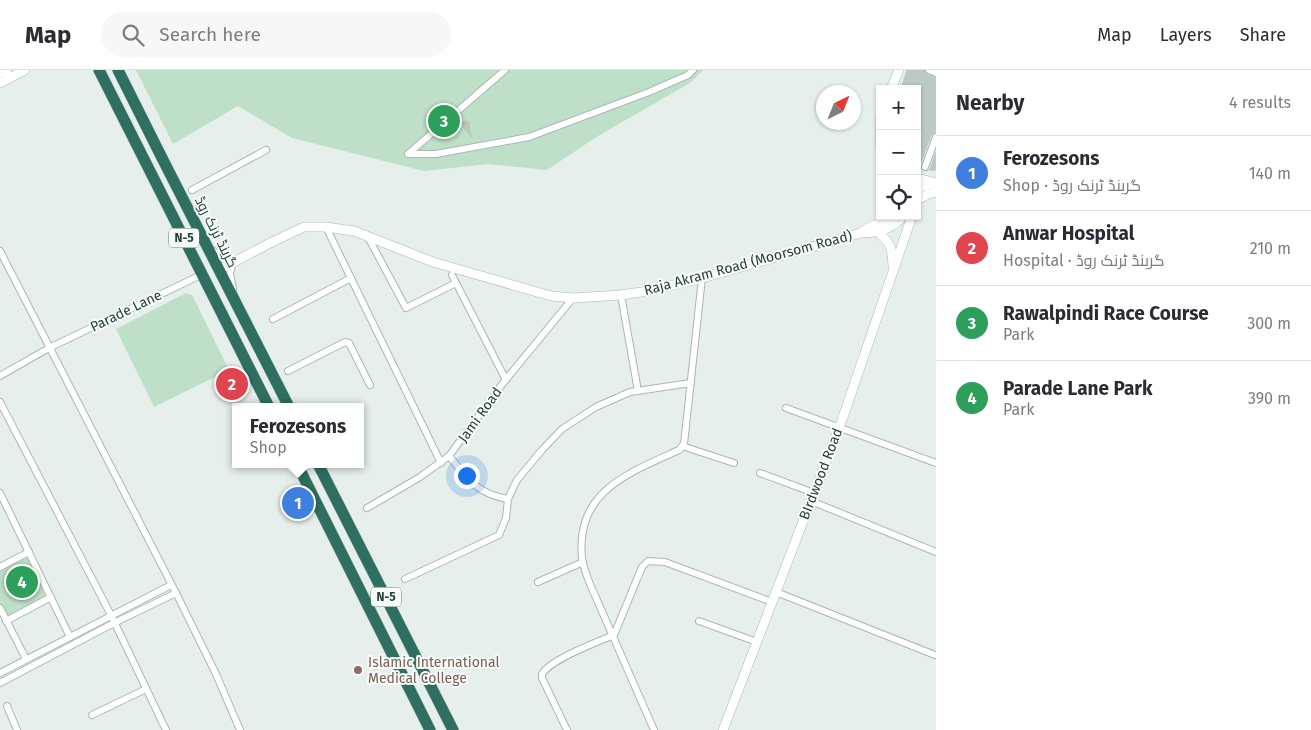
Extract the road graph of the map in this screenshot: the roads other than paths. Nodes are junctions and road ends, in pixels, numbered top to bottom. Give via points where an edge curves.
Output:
1 (7, 70) edge
2 (25, 70) edge
3 (93, 70) edge
4 (99, 70) edge
5 (118, 70) edge
6 (504, 70) edge
7 (693, 70) edge
8 (899, 70) edge
9 (928, 70) edge
10 (0, 73) edge
11 (936, 73) edge
12 (0, 83) edge
13 (106, 84) junction
14 (893, 85) edge
15 (936, 137) edge
16 (266, 150) dead end
17 (925, 167) dead end
18 (921, 179) edge
19 (934, 183) edge
20 (921, 188) edge
21 (192, 190) dead end
22 (936, 192) edge
23 (921, 198) edge
24 (889, 220) edge
25 (899, 220) edge
26 (910, 220) edge
27 (326, 227) junction
28 (877, 232) junction
29 (861, 233) junction
30 (368, 237) junction
31 (206, 246) junction
32 (0, 250) edge
33 (233, 262) junction
34 (219, 270) junction
35 (894, 272) junction
36 (203, 274) junction
37 (452, 275) dead end
38 (351, 278) junction
39 (702, 278) junction
40 (456, 284) junction
41 (621, 295) junction
42 (573, 298) junction
43 (235, 300) junction
44 (273, 319) dead end
45 (49, 348) junction
46 (288, 371) dead end
47 (0, 376) edge
48 (506, 380) junction
49 (691, 383) junction
50 (370, 385) dead end
51 (638, 391) junction
52 (0, 402) edge
53 (266, 403) edge
54 (287, 403) edge
55 (786, 408) dead end
56 (839, 428) junction
57 (682, 446) junction
58 (450, 456) junction
59 (441, 462) junction
60 (734, 463) dead end
61 (936, 463) edge
62 (299, 468) edge
63 (320, 468) edge
64 (760, 473) dead end
65 (0, 493) edge
66 (813, 497) junction
67 (508, 499) junction
68 (367, 508) dead end
69 (29, 552) junction
70 (936, 552) edge
71 (583, 562) junction
72 (0, 567) edge
73 (405, 579) dead end
74 (538, 582) dead end
75 (171, 585) junction
76 (776, 592) junction
77 (176, 594) junction
78 (51, 597) junction
79 (772, 602) junction
80 (0, 608) edge
81 (111, 615) junction
82 (6, 621) junction
83 (699, 621) dead end
84 (114, 623) junction
85 (614, 635) junction
86 (70, 637) junction
87 (757, 642) junction
88 (935, 655) dead end
89 (26, 659) junction
90 (0, 673) edge
91 (0, 683) edge
92 (146, 689) junction
93 (7, 706) dead end
94 (92, 715) dead end
95 (17, 730) edge
96 (166, 730) edge
97 (240, 730) edge
98 (430, 730) edge
99 (453, 730) edge
100 (566, 730) edge
101 (654, 730) edge
102 (723, 730) edge

1 - 10 street
2 - 12 street
3 - 13 highway
4 - 13 highway, N-5
5 - 31 highway, گرینڈ ٹرنک روڈ / N-5
6 - 7 street via 408,154 436,154 529,136 649,92
8 - 14 street
9 - 11 street
13 - 36 highway, N-5
15 - 17 street
16 - 21 street
18 - 19 street
19 - 20 street
22 - 23 street
24 - 29 street via 870,226
25 - 28 street, Raja Akram Road (Moorsom Road) via 894,226
26 - 35 street, BIrdwood Road
27 - 30 street, Raja Akram Road (Moorsom Road) via 354,231
27 - 33 street, Raja Akram Road (Moorsom Road) via 304,227
27 - 38 street
28 - 29 street, Raja Akram Road (Moorsom Road)
28 - 35 street via 888,241
29 - 39 street, Raja Akram Road (Moorsom Road)
30 - 40 street via 406,308
30 - 42 street, Raja Akram Road (Moorsom Road) via 433,262 551,296
31 - 33 street
31 - 34 highway, گرینڈ ٹرنک روڈ / N-5
32 - 45 street
33 - 34 street, Raja Akram Road (Moorsom Road)
33 - 43 street via 230,273
34 - 43 highway, گرینڈ ٹرنک روڈ / N-5
35 - 56 street, BIrdwood Road
36 - 45 street, Parade Lane
36 - 53 highway, N-5
37 - 40 street
38 - 44 street
38 - 59 street
39 - 41 street, Raja Akram Road (Moorsom Road)
39 - 49 street
40 - 48 street
41 - 42 street, Raja Akram Road (Moorsom Road)
41 - 51 street
42 - 48 street, Jami Road
43 - 54 highway, گرینڈ ٹرنک روڈ / N-5
45 - 47 street, Parade Lane
45 - 75 street
46 - 50 street via 345,342 350,343
48 - 58 street, Jami Road
49 - 51 street
49 - 57 street
51 - 67 street via 596,407 562,429 517,480
52 - 81 street
55 - 56 street
56 - 61 street
56 - 66 street, BIrdwood Road
57 - 60 street
57 - 71 street via 621,477 603,492 589,513 582,535
58 - 59 street, Jami Road
58 - 67 street via 486,494
59 - 68 street, Jami Road
62 - 98 highway, N-5
63 - 99 highway, N-5
64 - 66 street
65 - 69 street
66 - 70 street
66 - 76 street, BIrdwood Road
67 - 73 street via 506,518 499,534
69 - 72 street
69 - 78 street
71 - 74 street
71 - 85 street
75 - 77 street
75 - 81 street
76 - 79 street, BIrdwood Road
76 - 88 street
77 - 84 street
77 - 97 street
78 - 82 street
78 - 86 street
79 - 85 street via 665,562 648,561 642,567
79 - 87 street, BIrdwood Road
80 - 82 street
81 - 84 street
81 - 86 street
82 - 89 street
83 - 87 street
84 - 91 street
84 - 92 street
85 - 100 street via 565,657 542,674
85 - 101 street
86 - 89 street
87 - 102 street, BIrdwood Road
89 - 90 street
92 - 94 street
92 - 96 street
93 - 95 street

